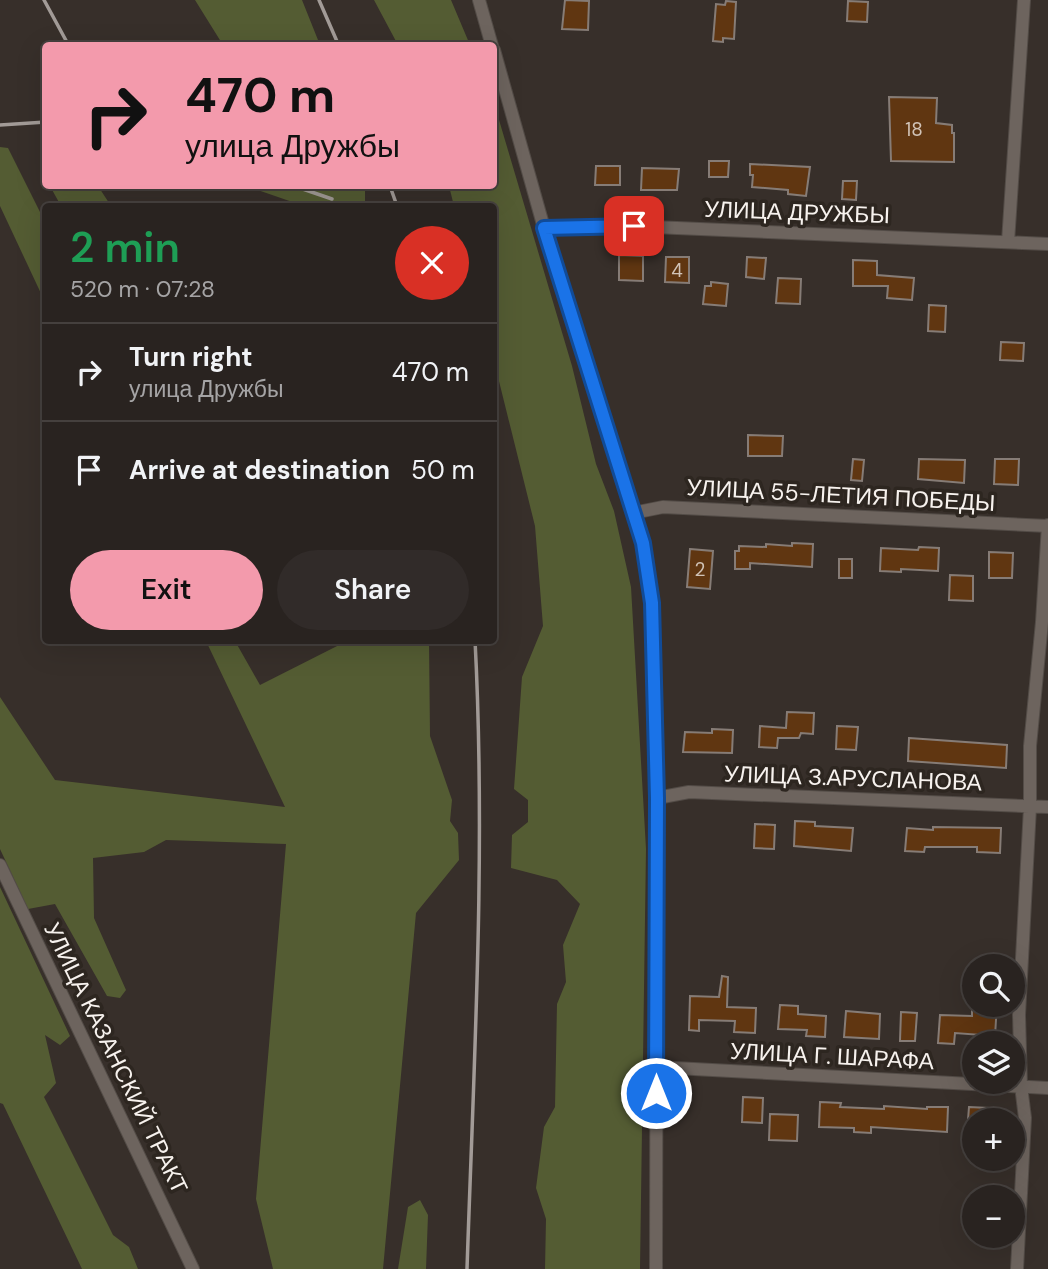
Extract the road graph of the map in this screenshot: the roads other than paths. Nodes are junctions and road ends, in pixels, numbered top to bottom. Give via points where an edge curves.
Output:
1 (480, 0) edge
2 (1024, 0) edge
3 (491, 42) edge
4 (497, 62) edge
5 (544, 228) junction
6 (1008, 242) junction
7 (1048, 244) edge
8 (634, 513) junction
9 (1048, 526) edge
10 (657, 798) junction
11 (1030, 807) junction
12 (1048, 807) edge
13 (0, 865) edge
14 (1019, 1031) edge
15 (656, 1067) junction
16 (962, 1083) edge
17 (1025, 1086) edge
18 (1048, 1088) edge
19 (1022, 1094) edge
20 (193, 1269) edge
21 (656, 1269) edge
22 (1017, 1269) edge

1 - 3 street
2 - 6 street
4 - 5 street
5 - 6 street, УЛИЦА ДРУЖБЫ via 607,225
5 - 8 street
6 - 7 street, УЛИЦА ДРУЖБЫ
8 - 9 street, УЛИЦА 55-ЛЕТИЯ ПОБЕДЫ via 663,507
8 - 10 street via 652,603
9 - 11 street via 1030,746
10 - 11 street, УЛИЦА З.АРУСЛАНОВА via 689,792
10 - 15 street
11 - 12 street, УЛИЦА З.АРУСЛАНОВА
11 - 14 street
13 - 20 street, УЛИЦА КАЗАНСКИЙ ТРАКТ
15 - 16 street, УЛИЦА Г. ШАРАФА
15 - 21 street
17 - 18 street, УЛИЦА Г. ШАРАФА
19 - 22 street via 1025,1118

